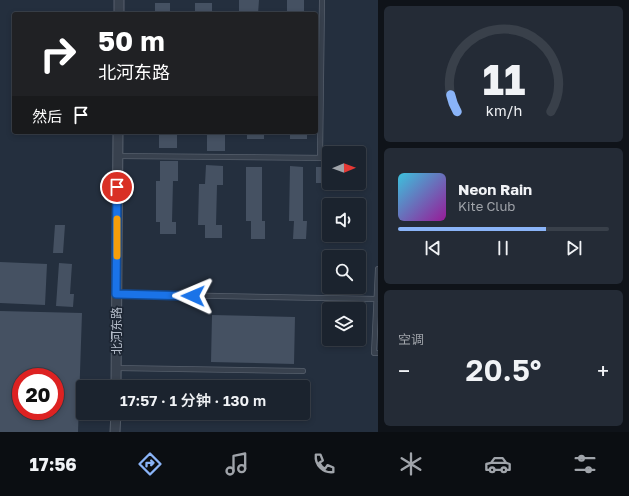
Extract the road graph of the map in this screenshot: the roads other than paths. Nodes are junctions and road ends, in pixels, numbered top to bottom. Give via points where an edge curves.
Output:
1 (119, 0) edge
2 (322, 0) edge
3 (119, 12) edge
4 (118, 134) edge
5 (118, 156) junction
6 (320, 158) joint
7 (378, 269) edge
8 (116, 294) junction
9 (377, 299) junction
10 (378, 353) edge
11 (116, 368) junction
12 (303, 371) dead end
13 (116, 380) edge
14 (116, 420) edge
15 (115, 432) edge

1 - 3 street
2 - 6 lane
4 - 5 street, 北河东路
5 - 6 lane
5 - 8 street, 北河东路
7 - 9 lane
8 - 9 lane
8 - 11 street, 北河东路
9 - 10 lane via 374,353
11 - 12 lane
11 - 13 street, 北河东路
14 - 15 street

